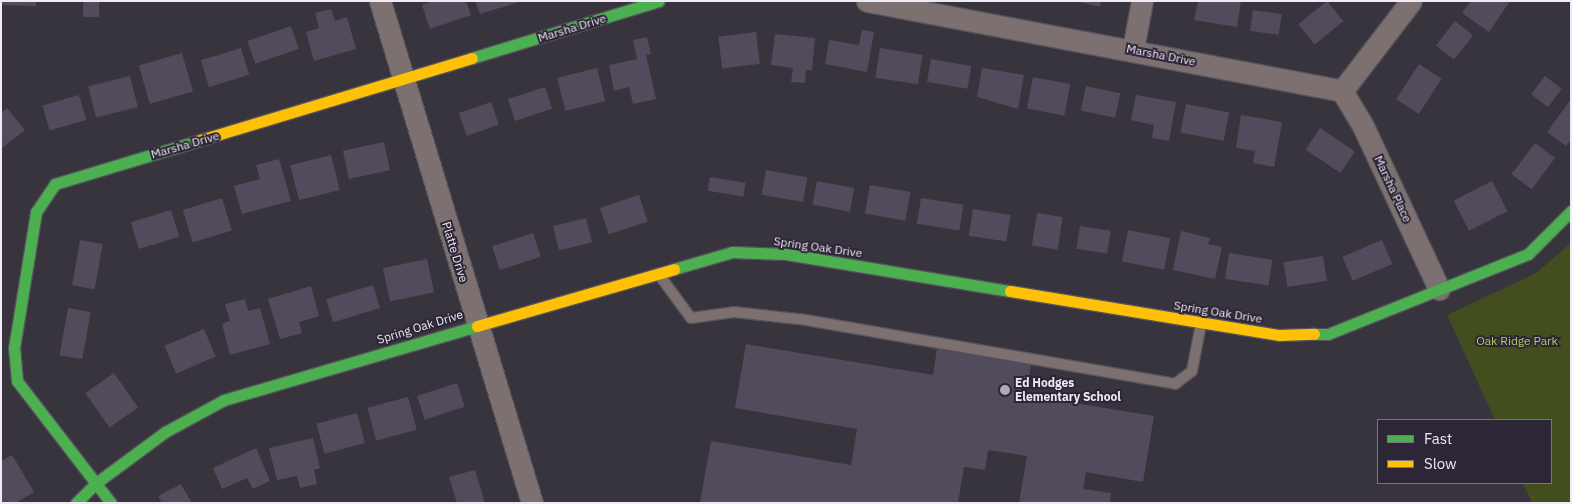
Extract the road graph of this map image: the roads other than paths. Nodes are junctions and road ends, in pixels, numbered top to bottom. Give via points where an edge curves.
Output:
1 (380, 1) edge
2 (658, 1) edge
3 (867, 1) edge
4 (1142, 1) edge
5 (1411, 1) edge
6 (1133, 49) junction
7 (404, 80) junction
8 (1342, 92) junction
9 (1571, 211) edge
10 (658, 273) junction
11 (1440, 289) junction
12 (1202, 323) junction
13 (477, 324) junction
14 (96, 483) junction
15 (76, 503) edge
16 (111, 503) edge
17 (532, 503) edge

1 - 7 street, Platte Drive
2 - 7 street, Marsha Drive
3 - 6 street, Marsha Drive
4 - 6 street
5 - 8 street
6 - 8 street, Marsha Drive
7 - 13 street, Platte Drive
7 - 14 street, Marsha Drive via 55,184 36,212 14,348 17,380
8 - 11 street, Marsha Place via 1363,126
9 - 11 street, Spring Oak Drive via 1528,254
10 - 12 street, Spring Oak Drive via 732,252 786,254
10 - 12 lane via 691,318 734,312 806,320 1175,384 1192,372
10 - 13 street, Spring Oak Drive
11 - 12 street, Spring Oak Drive via 1328,334 1279,335
13 - 14 street, Spring Oak Drive via 224,400 165,432
13 - 17 street, Platte Drive
14 - 15 street, Spring Oak Drive
14 - 16 street, Marsha Drive

